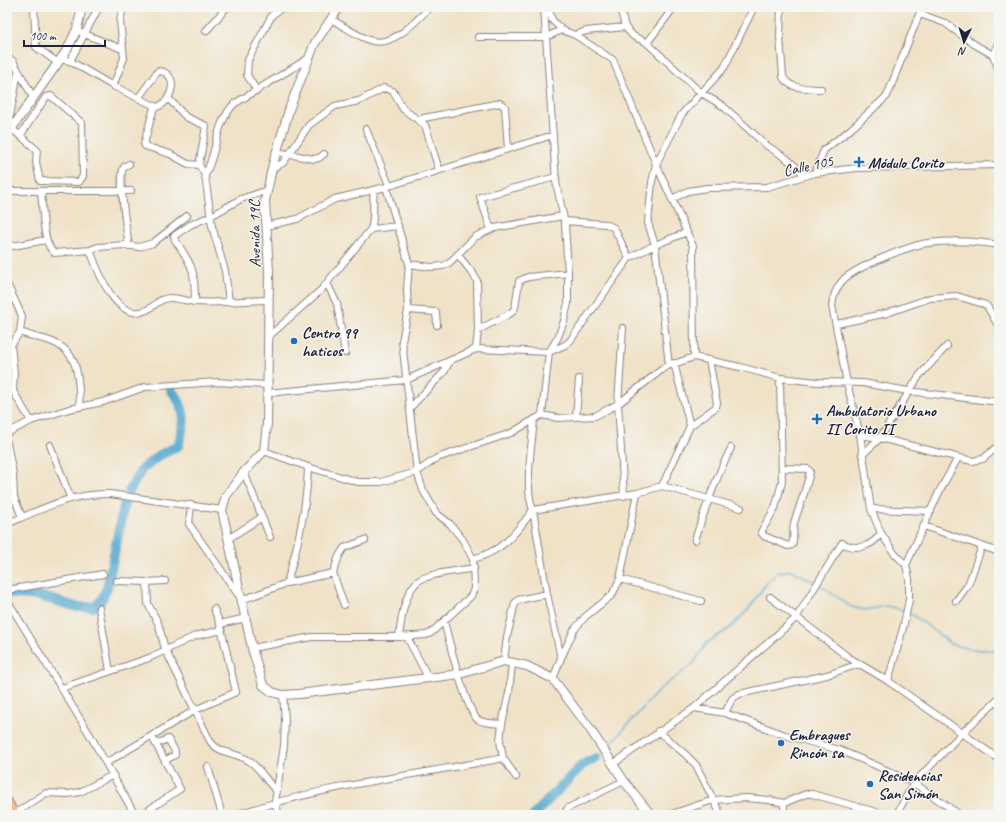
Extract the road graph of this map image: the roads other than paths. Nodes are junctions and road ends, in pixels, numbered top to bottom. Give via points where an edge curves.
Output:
1 (34, 7) edge
2 (82, 7) edge
3 (99, 7) edge
4 (123, 7) edge
5 (226, 7) edge
6 (283, 7) edge
7 (430, 7) edge
8 (544, 7) edge
9 (548, 7) edge
10 (620, 7) edge
11 (674, 7) edge
12 (754, 7) edge
13 (781, 7) edge
14 (922, 7) edge
15 (337, 8) edge
16 (920, 14) junction
17 (331, 19) junction
18 (625, 27) junction
19 (77, 28) junction
20 (562, 30) junction
21 (206, 31) dead end
22 (84, 35) junction
23 (575, 35) junction
24 (478, 37) dead end
25 (546, 37) junction
26 (999, 42) edge
27 (647, 43) junction
28 (122, 48) junction
29 (993, 56) junction
30 (7, 58) edge
31 (309, 58) junction
32 (59, 61) junction
33 (70, 61) junction
34 (999, 70) edge
35 (18, 72) junction
36 (113, 86) junction
37 (821, 89) dead end
38 (257, 91) junction
39 (702, 93) junction
40 (33, 97) junction
41 (139, 97) junction
42 (169, 99) junction
43 (154, 107) junction
44 (8, 116) edge
45 (19, 118) junction
46 (419, 119) junction
47 (366, 129) dead end
48 (9, 132) edge
49 (553, 135) junction
50 (20, 136) junction
51 (508, 149) junction
52 (277, 152) junction
53 (290, 153) junction
54 (324, 154) dead end
55 (129, 164) dead end
56 (656, 164) junction
57 (999, 165) edge
58 (199, 166) junction
59 (273, 168) junction
60 (439, 170) junction
61 (815, 173) junction
62 (206, 175) junction
63 (805, 175) junction
64 (556, 177) junction
65 (387, 186) junction
66 (268, 190) junction
67 (374, 190) junction
68 (7, 191) edge
69 (121, 191) junction
70 (131, 191) dead end
71 (41, 192) junction
72 (672, 198) junction
73 (187, 216) dead end
74 (211, 216) junction
75 (563, 219) junction
76 (266, 226) junction
77 (398, 226) junction
78 (491, 229) junction
79 (371, 230) junction
80 (687, 232) junction
81 (46, 240) junction
82 (655, 245) junction
83 (999, 245) edge
84 (128, 246) junction
85 (7, 247) edge
86 (90, 250) junction
87 (458, 255) junction
88 (629, 258) junction
89 (409, 264) junction
90 (568, 273) junction
91 (326, 282) junction
92 (7, 284) edge
93 (9, 292) edge
94 (268, 300) junction
95 (229, 301) junction
96 (195, 302) junction
97 (408, 310) junction
98 (837, 324) junction
99 (437, 325) dead end
100 (999, 327) edge
101 (623, 328) dead end
102 (478, 330) junction
103 (20, 332) junction
104 (268, 337) junction
105 (7, 339) edge
106 (12, 345) junction
107 (947, 346) dead end
108 (476, 349) junction
109 (548, 352) junction
110 (345, 353) dead end
111 (694, 356) junction
112 (709, 360) junction
113 (450, 361) junction
114 (671, 364) junction
115 (780, 378) junction
116 (579, 379) dead end
117 (406, 380) junction
118 (847, 383) junction
119 (267, 389) junction
120 (13, 390) junction
121 (908, 392) junction
122 (999, 393) edge
123 (7, 395) edge
124 (998, 402) edge
125 (618, 404) junction
126 (80, 407) junction
127 (410, 408) junction
128 (542, 415) junction
129 (576, 417) junction
130 (534, 420) junction
131 (31, 421) junction
132 (690, 426) junction
133 (7, 433) edge
134 (860, 435) junction
135 (880, 438) junction
136 (7, 443) edge
137 (50, 445) dead end
138 (999, 445) edge
139 (731, 448) dead end
140 (264, 451) junction
141 (862, 455) junction
142 (958, 458) junction
143 (308, 467) junction
144 (782, 468) junction
145 (244, 472) junction
146 (417, 472) junction
147 (662, 486) junction
148 (637, 493) junction
149 (624, 496) junction
150 (70, 497) junction
151 (708, 499) junction
152 (191, 505) junction
153 (741, 508) dead end
154 (871, 509) junction
155 (222, 510) junction
156 (533, 510) junction
157 (931, 511) junction
158 (22, 517) junction
159 (262, 517) junction
160 (7, 524) edge
161 (924, 526) junction
162 (881, 533) junction
163 (270, 537) dead end
164 (228, 539) junction
165 (365, 540) dead end
166 (695, 540) dead end
167 (982, 546) junction
168 (999, 552) edge
169 (474, 559) junction
170 (906, 565) junction
171 (474, 568) junction
172 (103, 574) dead end
173 (333, 574) junction
174 (620, 579) junction
175 (117, 581) dead end
176 (165, 581) dead end
177 (147, 582) junction
178 (287, 583) junction
179 (7, 590) edge
180 (547, 594) junction
181 (770, 597) dead end
182 (7, 600) edge
183 (242, 600) junction
184 (701, 601) dead end
185 (956, 601) dead end
186 (344, 605) dead end
187 (99, 608) dead end
188 (214, 609) dead end
189 (246, 618) junction
190 (796, 618) junction
191 (444, 621) junction
192 (220, 624) junction
193 (222, 630) junction
194 (399, 637) junction
195 (407, 637) junction
196 (252, 648) junction
197 (165, 649) junction
198 (561, 658) junction
199 (508, 662) junction
200 (859, 664) junction
201 (110, 671) junction
202 (460, 674) junction
203 (429, 679) junction
204 (553, 679) junction
205 (888, 681) junction
206 (62, 688) junction
207 (283, 695) junction
208 (999, 698) edge
209 (694, 708) junction
210 (195, 710) junction
211 (725, 713) junction
212 (502, 724) junction
213 (658, 732) junction
214 (962, 733) junction
215 (152, 737) junction
216 (156, 744) junction
217 (503, 758) junction
218 (999, 759) edge
219 (166, 760) junction
220 (106, 763) junction
221 (613, 764) junction
222 (208, 767) dead end
223 (112, 775) junction
224 (516, 777) dead end
225 (624, 781) junction
226 (914, 783) junction
227 (277, 791) junction
228 (713, 800) junction
229 (7, 802) edge
230 (275, 802) junction
231 (784, 804) junction
232 (14, 814) edge
233 (135, 815) edge
234 (142, 815) edge
235 (222, 815) edge
236 (236, 815) edge
237 (279, 815) edge
238 (564, 815) edge
239 (651, 815) edge
240 (669, 815) edge
241 (721, 815) edge
242 (784, 815) edge
243 (887, 815) edge
244 (896, 815) edge
245 (960, 815) edge

1 - 32 street via 36,47
2 - 19 street
3 - 22 street
4 - 28 street via 120,21
5 - 21 street
6 - 38 street via 272,15 248,60 247,75
7 - 17 street via 404,32 381,42 370,41
8 - 25 street
9 - 20 street via 552,20
10 - 18 street
11 - 27 street
12 - 39 street via 724,68
13 - 37 street via 783,77 791,86
14 - 16 street
15 - 17 street, Avenida 19C
16 - 29 street via 945,23
16 - 61 street via 887,96 824,150
17 - 31 street, Avenida 19C via 315,43
18 - 23 street via 586,31
18 - 27 street via 633,36
19 - 22 street
19 - 32 street
20 - 23 street
20 - 25 street
22 - 28 street
22 - 33 street
23 - 56 street via 613,60
24 - 25 street
25 - 49 street
26 - 29 street
27 - 39 street
28 - 36 street via 124,58
29 - 34 street
30 - 35 street via 13,61
31 - 38 street
31 - 52 street, Avenida 19C via 290,107
32 - 33 street
32 - 40 street
33 - 36 street
35 - 40 street
35 - 44 street
36 - 41 street
38 - 62 street via 234,104 225,114 218,129
39 - 56 street via 682,114
39 - 63 street via 723,106
40 - 45 street
41 - 42 street via 158,71 161,71 169,76 172,82
41 - 43 street
42 - 43 street via 160,107
42 - 58 street via 186,117 206,126
43 - 58 street via 145,146
44 - 45 street
45 - 48 street
46 - 51 street via 500,103 505,107
46 - 53 street via 402,109 393,91 384,88 360,101 335,106 309,125
46 - 60 street via 428,132
47 - 65 street
48 - 50 street
49 - 51 street
49 - 64 street
50 - 50 street via 37,150 36,162 40,181 79,182 83,176 82,123 51,96 46,97
51 - 60 street
52 - 53 street
52 - 59 street, Avenida 19C
53 - 54 street via 314,159
53 - 59 street via 283,163
55 - 69 street via 122,172
56 - 72 street
56 - 82 street via 648,223
57 - 61 street, Calle 105 via 857,168
58 - 62 street
59 - 66 street, Avenida 19C
60 - 65 street
61 - 63 street, Calle 105
62 - 74 street
63 - 72 street, Calle 105 via 767,187 707,188 688,191
64 - 75 street
64 - 78 street via 480,197
65 - 67 street
65 - 77 street
66 - 74 street via 241,199
66 - 76 street, Avenida 19C via 265,201
67 - 76 street via 335,199 297,218
67 - 79 street via 374,221
68 - 71 street
69 - 70 street
69 - 71 street
69 - 84 street
71 - 81 street
72 - 80 street
73 - 84 street via 156,242 139,247
74 - 95 street via 226,271
74 - 96 street via 190,225 174,236 193,269
75 - 78 street
75 - 88 street via 606,224 614,228
75 - 90 street
76 - 94 street, Avenida 19C
77 - 79 street
77 - 89 street
78 - 87 street via 475,237
79 - 91 street
80 - 82 street
80 - 111 street via 694,255
81 - 85 street
81 - 86 street via 48,247 55,253
82 - 88 street
82 - 114 street
83 - 98 street via 965,241 927,243 872,263 845,278 837,286 832,298
84 - 86 street via 98,247
86 - 96 street via 110,296 128,310 142,312 156,302 169,298
87 - 89 street via 443,266 431,268
87 - 102 street via 476,281
88 - 109 street via 570,341
89 - 97 street
90 - 102 street via 528,277 519,281 515,308 511,313
90 - 109 street via 568,302 564,321 558,337
91 - 104 street
91 - 110 street via 337,304
92 - 93 street
93 - 103 street via 22,316
94 - 95 street
94 - 104 street, Avenida 19C
95 - 96 street
97 - 99 street via 436,312
97 - 117 street via 402,342
98 - 100 street via 887,313 930,298 957,296 983,304
98 - 118 street
101 - 125 street
102 - 108 street
103 - 106 street
103 - 126 street via 61,346 73,358
104 - 119 street, Avenida 19C
105 - 106 street
106 - 120 street
107 - 121 street
108 - 109 street
108 - 113 street
109 - 128 street
111 - 112 street
111 - 114 street
112 - 115 street
112 - 132 street via 716,407
113 - 117 street
113 - 127 street via 444,372
114 - 125 street
114 - 132 street
115 - 118 street
115 - 144 street
116 - 129 street
117 - 119 street
117 - 127 street
118 - 121 street via 863,383
118 - 134 street
119 - 126 street via 216,382 145,387
119 - 140 street, Avenida 19C
120 - 123 street
120 - 131 street
121 - 124 street
121 - 135 street
122 - 124 street
125 - 129 street via 595,416
125 - 149 street
126 - 131 street
127 - 146 street
128 - 129 street via 558,418
128 - 130 street
130 - 146 street via 511,433 437,458
130 - 156 street via 530,465 530,503
131 - 133 street
132 - 147 street
134 - 135 street
134 - 141 street
135 - 141 street
135 - 142 street
136 - 158 street via 14,497
137 - 150 street
138 - 142 street via 983,459 972,461
139 - 151 street
140 - 143 street
140 - 145 street
141 - 154 street
142 - 157 street
143 - 146 street via 358,482 381,482
143 - 178 street via 307,491 294,561
144 - 144 street via 810,471 794,526 795,537 788,546 764,536 761,532 778,502
145 - 155 street via 226,496
145 - 159 street
146 - 169 street via 436,513 450,524
147 - 148 street
147 - 151 street
148 - 149 street
148 - 174 street
149 - 156 street
150 - 152 street via 96,493
150 - 158 street
151 - 153 street
151 - 166 street
152 - 155 street
152 - 183 street via 189,524
154 - 157 street
154 - 162 street
155 - 164 street
156 - 169 street via 513,535 490,555
156 - 180 street
157 - 161 street
158 - 160 street
159 - 163 street
159 - 164 street
161 - 167 street
161 - 170 street
162 - 170 street via 894,553
162 - 190 street via 876,542 865,546 854,547 842,543
164 - 183 street
165 - 173 street via 344,548
167 - 168 street
167 - 185 street via 968,585
169 - 171 street
170 - 205 street via 909,600
171 - 191 street via 474,589 471,596
171 - 194 street via 428,577 417,582 403,607
172 - 179 street
173 - 178 street
173 - 186 street
174 - 184 street
174 - 198 street via 612,595 585,617 574,630
175 - 177 street
176 - 177 street
177 - 197 street via 148,604 158,623
178 - 183 street
180 - 198 street
180 - 199 street via 518,600 515,603 507,637
181 - 190 street
182 - 206 street
183 - 189 street
187 - 201 street
188 - 192 street
189 - 192 street
189 - 196 street
190 - 200 street
190 - 209 street
191 - 195 street via 431,633
191 - 202 street
192 - 193 street
193 - 197 street via 195,636
193 - 210 street via 236,692
194 - 195 street
194 - 196 street via 312,637
195 - 203 street
196 - 207 street via 263,685 272,692
197 - 201 street via 149,658
197 - 210 street
198 - 204 street
199 - 202 street
199 - 204 street via 527,666
199 - 212 street via 509,693
200 - 205 street
200 - 211 street via 827,676 739,694 732,699
201 - 206 street
202 - 203 street
202 - 212 street via 466,698 478,720
203 - 207 street
204 - 221 street
205 - 214 street
206 - 220 street
207 - 227 street via 284,746
208 - 214 street
209 - 211 street
209 - 213 street
210 - 215 street
210 - 227 street via 214,746 252,762
211 - 226 street via 785,735 840,750
212 - 217 street via 500,741
213 - 221 street
213 - 228 street via 696,765
214 - 218 street
214 - 226 street
215 - 216 street
215 - 220 street
216 - 219 street
216 - 219 street via 168,739 175,755
217 - 224 street
217 - 230 street via 380,779
219 - 234 street via 180,789
220 - 223 street
221 - 225 street
222 - 235 street
223 - 232 street via 80,792 46,793
223 - 233 street
225 - 238 street via 568,808
225 - 239 street
226 - 244 street
226 - 245 street
227 - 230 street
228 - 231 street via 746,798
228 - 240 street
228 - 241 street
229 - 232 main road
230 - 236 street
230 - 237 street
231 - 242 street
231 - 243 street via 806,794 812,794

